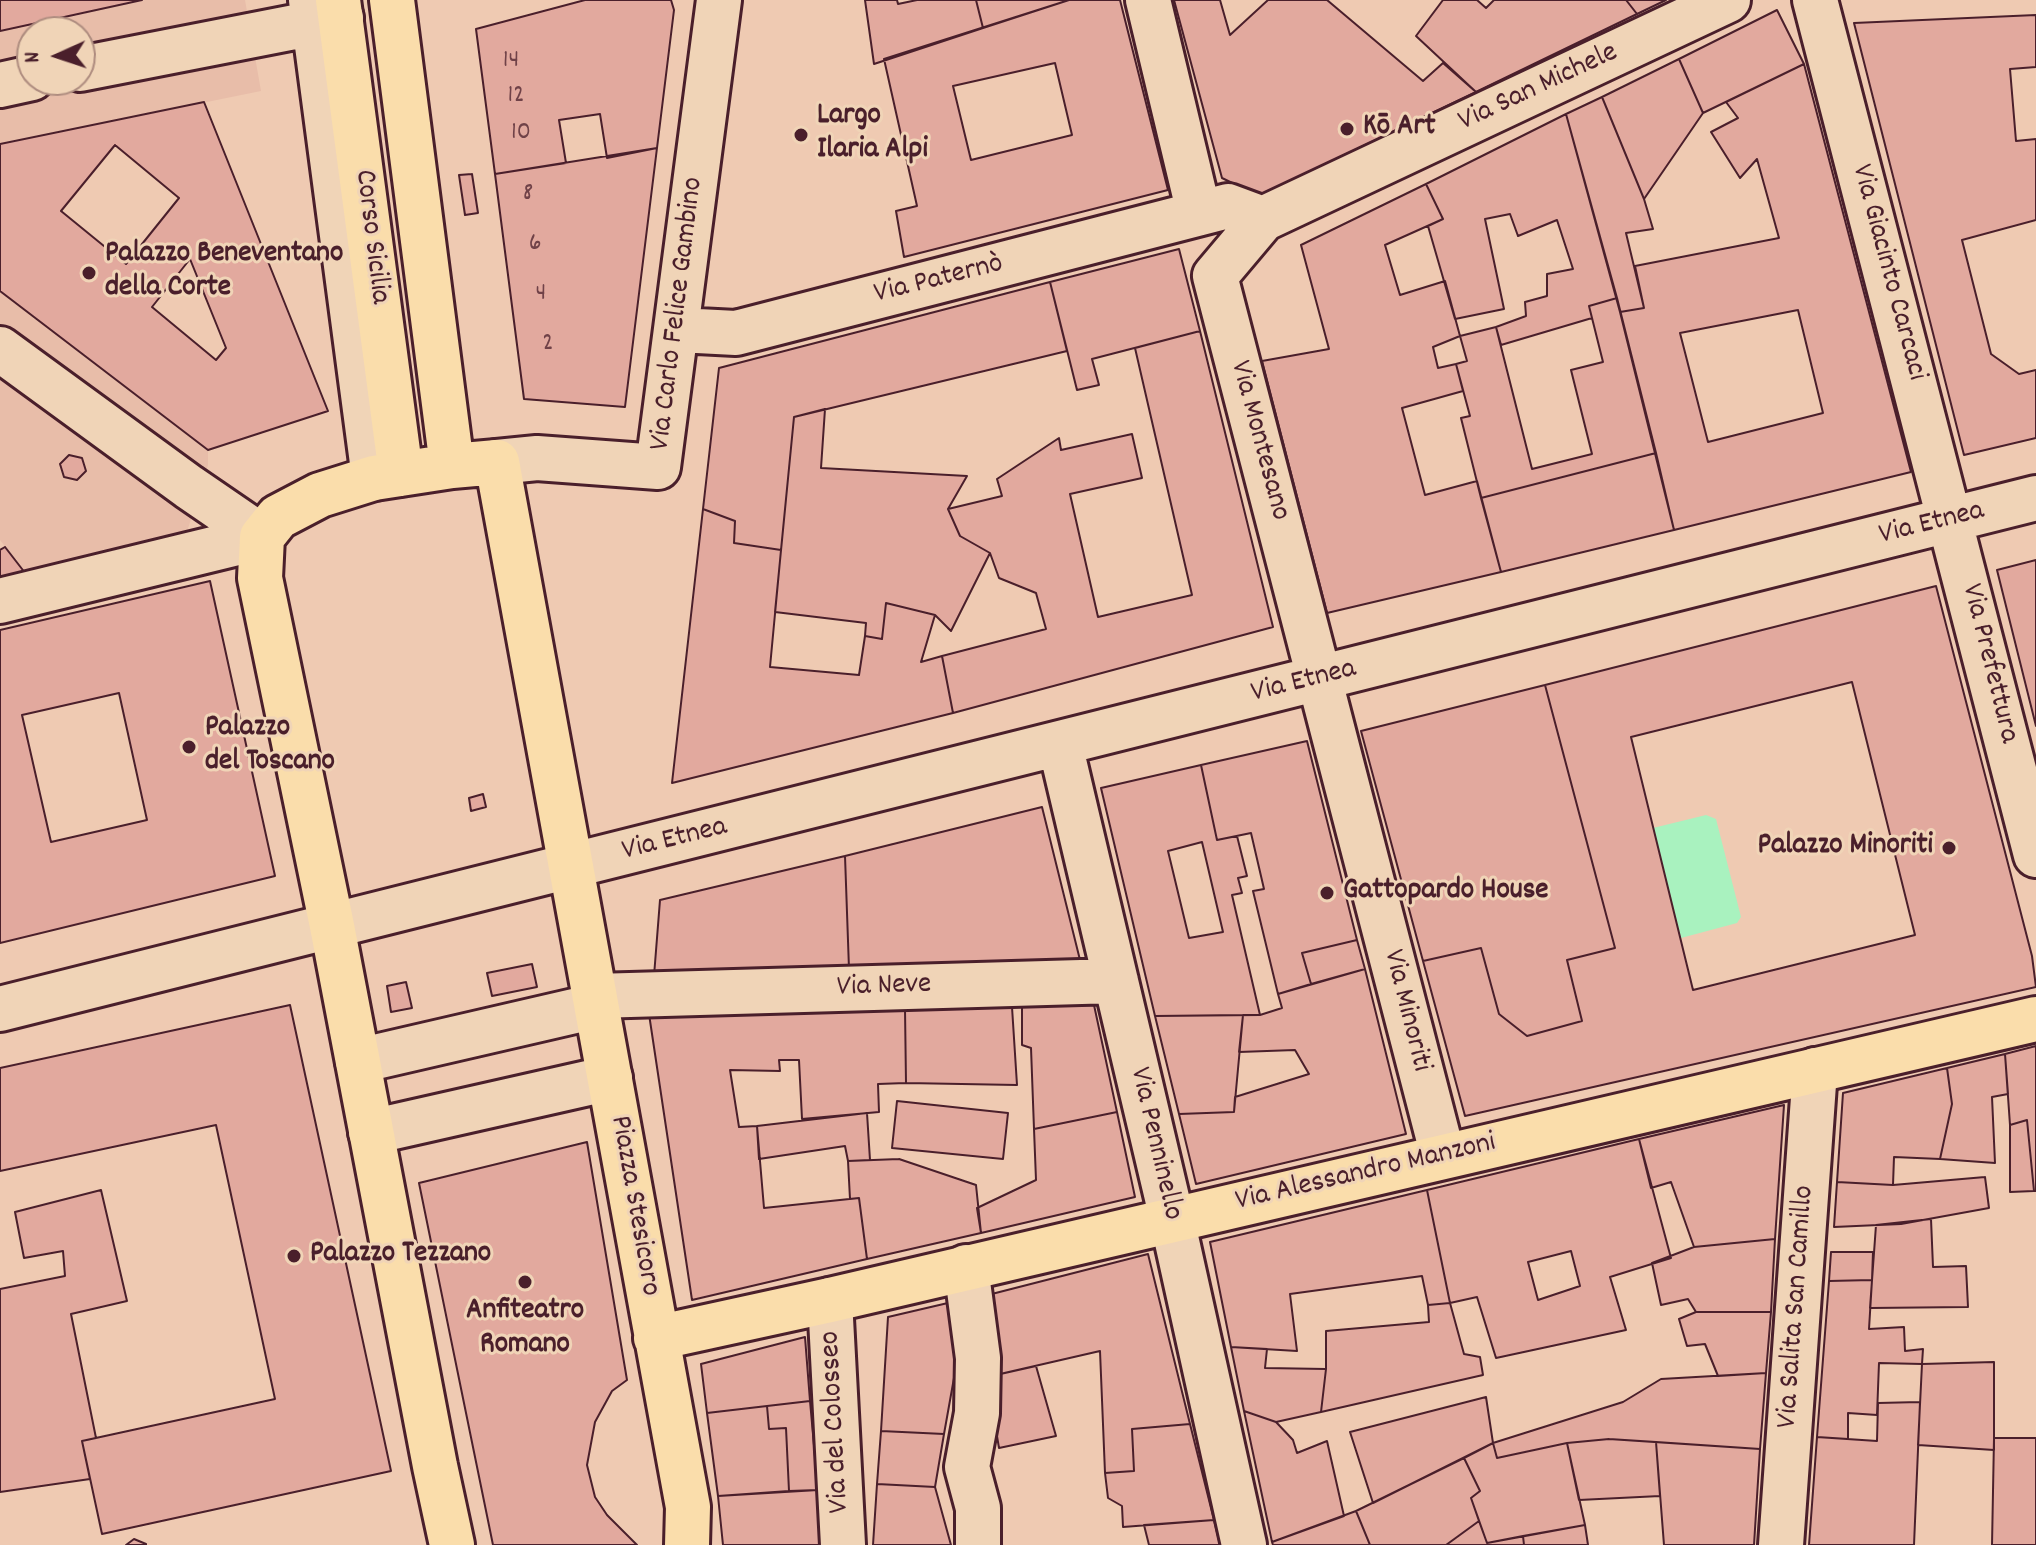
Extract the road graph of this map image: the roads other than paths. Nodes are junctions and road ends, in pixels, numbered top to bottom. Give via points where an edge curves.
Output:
1 (719, 0) edge
2 (1148, 0) edge
3 (1728, 0) edge
4 (397, 1) edge
5 (326, 10) edge
6 (1819, 13) edge
7 (96, 65) edge
8 (1199, 213) junction
9 (1263, 219) junction
10 (678, 330) junction
11 (0, 349) edge
12 (497, 462) junction
13 (452, 466) junction
14 (388, 476) junction
15 (2036, 498) edge
16 (1952, 520) junction
17 (262, 537) junction
18 (0, 601) edge
19 (1319, 679) junction
20 (1060, 744) junction
21 (2036, 855) edge
22 (571, 868) junction
23 (332, 926) junction
24 (1116, 981) junction
25 (595, 1001) junction
26 (0, 1009) edge
27 (2036, 1019) edge
28 (358, 1061) junction
29 (1815, 1070) junction
30 (610, 1078) junction
31 (371, 1132) junction
32 (1443, 1156) junction
33 (1172, 1219) junction
34 (966, 1267) junction
35 (830, 1300) junction
36 (676, 1334) junction
37 (452, 1545) edge
38 (687, 1545) edge
39 (843, 1545) edge
40 (978, 1545) edge
41 (1244, 1545) edge
42 (1781, 1545) edge

1 - 10 street, Via Carlo Felice Gambino
2 - 8 street
3 - 9 street, Via San Michele
4 - 13 main road, Corso Sicilia
5 - 7 street
5 - 14 main road, Corso Sicilia
6 - 16 street, Via Giacinto Carcaci
8 - 9 street, Via Paternò via 1228,206
8 - 10 street, Via Paternò via 736,333
9 - 19 street, Via Montesano via 1215,276
10 - 12 street, Via Carlo Felice Gambino via 658,467 537,458
11 - 17 street
12 - 13 main road
12 - 22 main road, Piazza Stesicoro
13 - 14 main road
14 - 17 main road via 320,495 278,517
15 - 16 street, Via Etnea
16 - 19 street, Via Etnea
16 - 21 street, Via Prefettura
17 - 18 street
17 - 23 main road via 260,578
19 - 20 street, Via Etnea
19 - 32 street, Via Minoriti
20 - 22 street, Via Etnea
20 - 24 street, Via Penninello
22 - 23 street, Via Etnea
22 - 25 main road, Piazza Stesicoro
23 - 26 street
23 - 28 main road
24 - 25 street, Via Neve
24 - 33 street, Via Penninello
25 - 28 street, Via Neve
25 - 30 main road, Piazza Stesicoro
27 - 29 main road, Via Alessandro Manzoni
28 - 31 main road
29 - 32 main road, Via Alessandro Manzoni
29 - 42 street, Via Salita San Camillo
30 - 31 street
30 - 36 main road, Piazza Stesicoro
31 - 37 main road
32 - 33 main road, Via Alessandro Manzoni
33 - 34 main road, Via Alessandro Manzoni
33 - 41 street, Via Penninello
34 - 35 main road, Via Alessandro Manzoni
34 - 40 street via 978,1358 977,1413 967,1467 978,1508
35 - 36 main road, Via Alessandro Manzoni
35 - 39 street, Via del Colosseo
36 - 38 main road, Piazza Stesicoro

